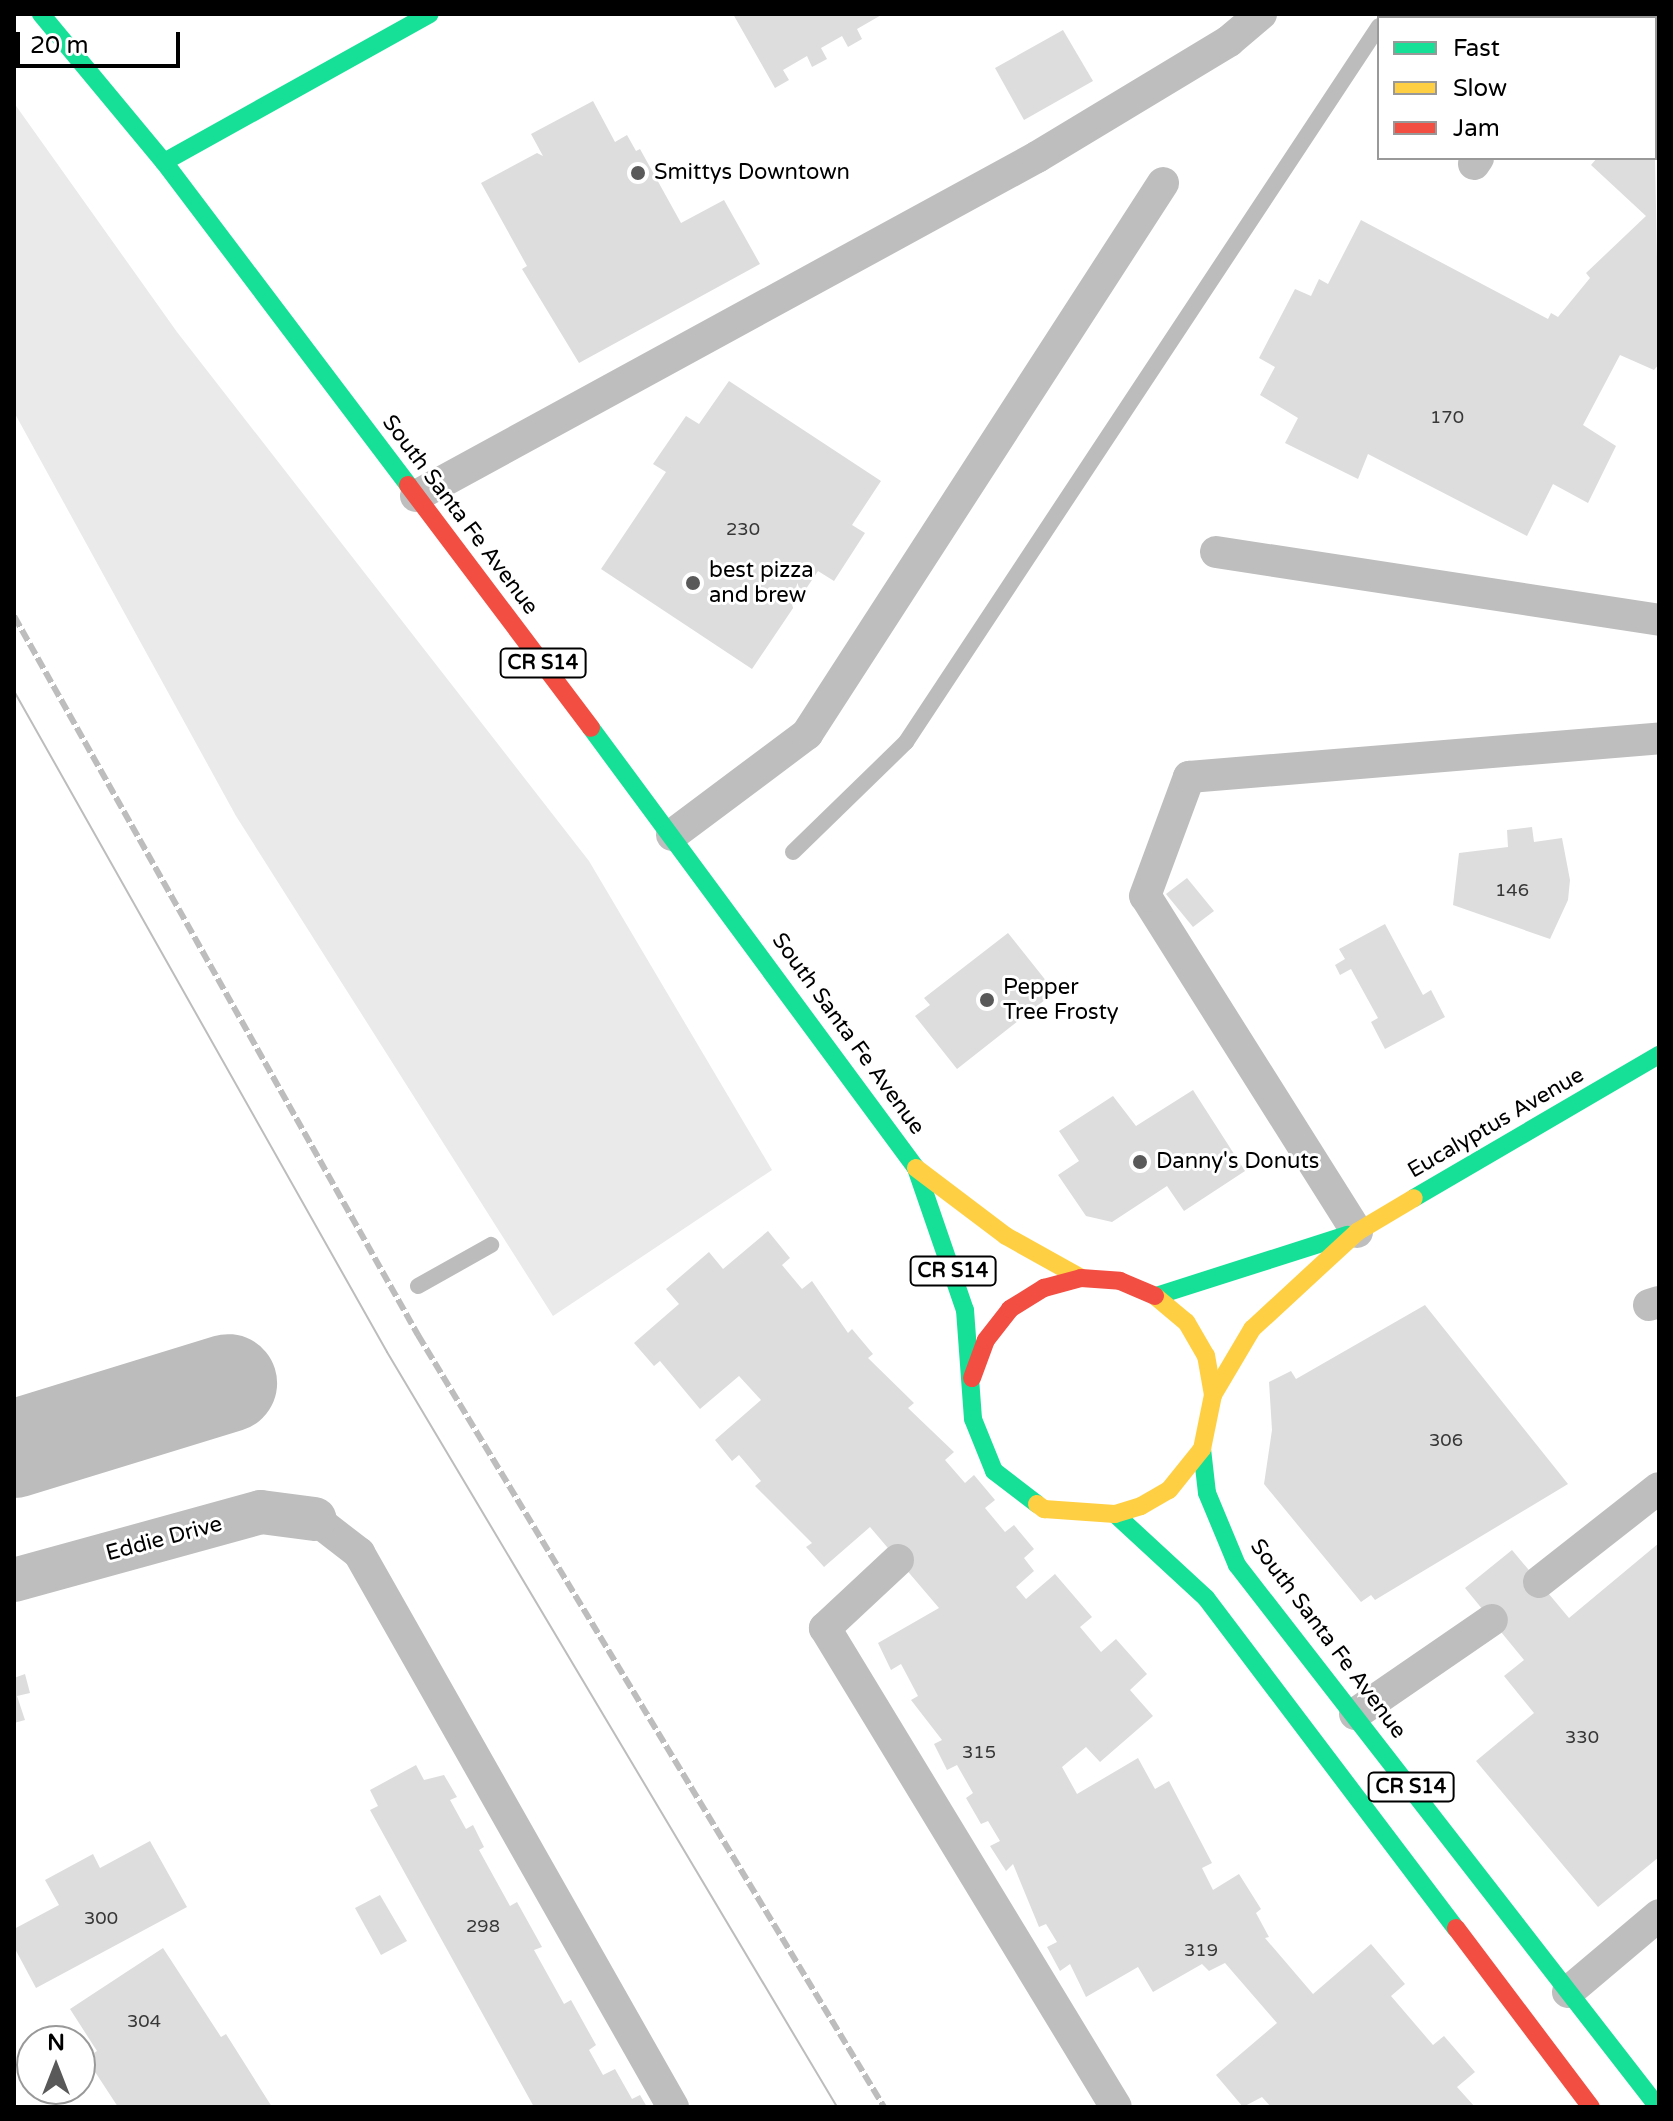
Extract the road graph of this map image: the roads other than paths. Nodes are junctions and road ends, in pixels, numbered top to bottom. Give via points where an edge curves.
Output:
1 (41, 14) edge
2 (430, 14) edge
3 (1261, 14) edge
4 (164, 162) junction
5 (1163, 183) dead end
6 (416, 496) junction
7 (1216, 552) dead end
8 (1659, 620) edge
9 (1659, 738) edge
10 (672, 835) junction
11 (1659, 1055) edge
12 (916, 1168) junction
13 (1357, 1232) junction
14 (1081, 1278) junction
15 (1156, 1296) junction
16 (972, 1378) junction
17 (1213, 1395) junction
18 (1202, 1449) junction
19 (1659, 1488) edge
20 (1115, 1514) junction
21 (315, 1519) joint
22 (898, 1560) dead end
23 (14, 1580) edge
24 (1539, 1582) dead end
25 (1492, 1620) dead end
26 (1355, 1714) junction
27 (1659, 1915) edge
28 (1568, 1992) junction
29 (673, 2107) edge
30 (1116, 2107) edge
31 (1591, 2107) edge
32 (1658, 2107) edge

1 - 4 main road, South Santa Fe Avenue / CR S14
2 - 4 main road
3 - 6 lane via 1229,41 1037,157
4 - 6 main road, South Santa Fe Avenue / CR S14
5 - 10 lane via 807,734
6 - 10 main road, South Santa Fe Avenue / CR S14
7 - 8 lane
9 - 13 lane via 1189,777 1145,896
10 - 12 main road, South Santa Fe Avenue / CR S14
11 - 13 main road, Eucalyptus Avenue
12 - 14 main road, South Santa Fe Avenue / CR S14 via 1006,1236
12 - 16 main road, South Santa Fe Avenue / CR S14 via 965,1310
13 - 15 main road
13 - 17 main road via 1252,1329
14 - 15 main road, South Santa Fe Avenue / CR S14 via 1120,1281
14 - 16 main road, South Santa Fe Avenue / CR S14 via 1044,1288 1010,1309 986,1340
15 - 17 main road, South Santa Fe Avenue / CR S14 via 1186,1322 1206,1356
16 - 20 main road, South Santa Fe Avenue / CR S14 via 973,1419 988,1477 1044,1509
17 - 18 main road, South Santa Fe Avenue / CR S14
18 - 20 main road, South Santa Fe Avenue / CR S14 via 1169,1490
18 - 26 main road, South Santa Fe Avenue / CR S14 via 1207,1493 1237,1565
19 - 24 lane
20 - 31 main road, CR S14 via 1206,1598
21 - 23 street, Eddie Drive via 261,1512
21 - 29 lane via 359,1553
22 - 30 lane via 825,1628
25 - 26 lane
26 - 28 main road, South Santa Fe Avenue / CR S14
27 - 28 lane
28 - 32 main road, South Santa Fe Avenue / CR S14

